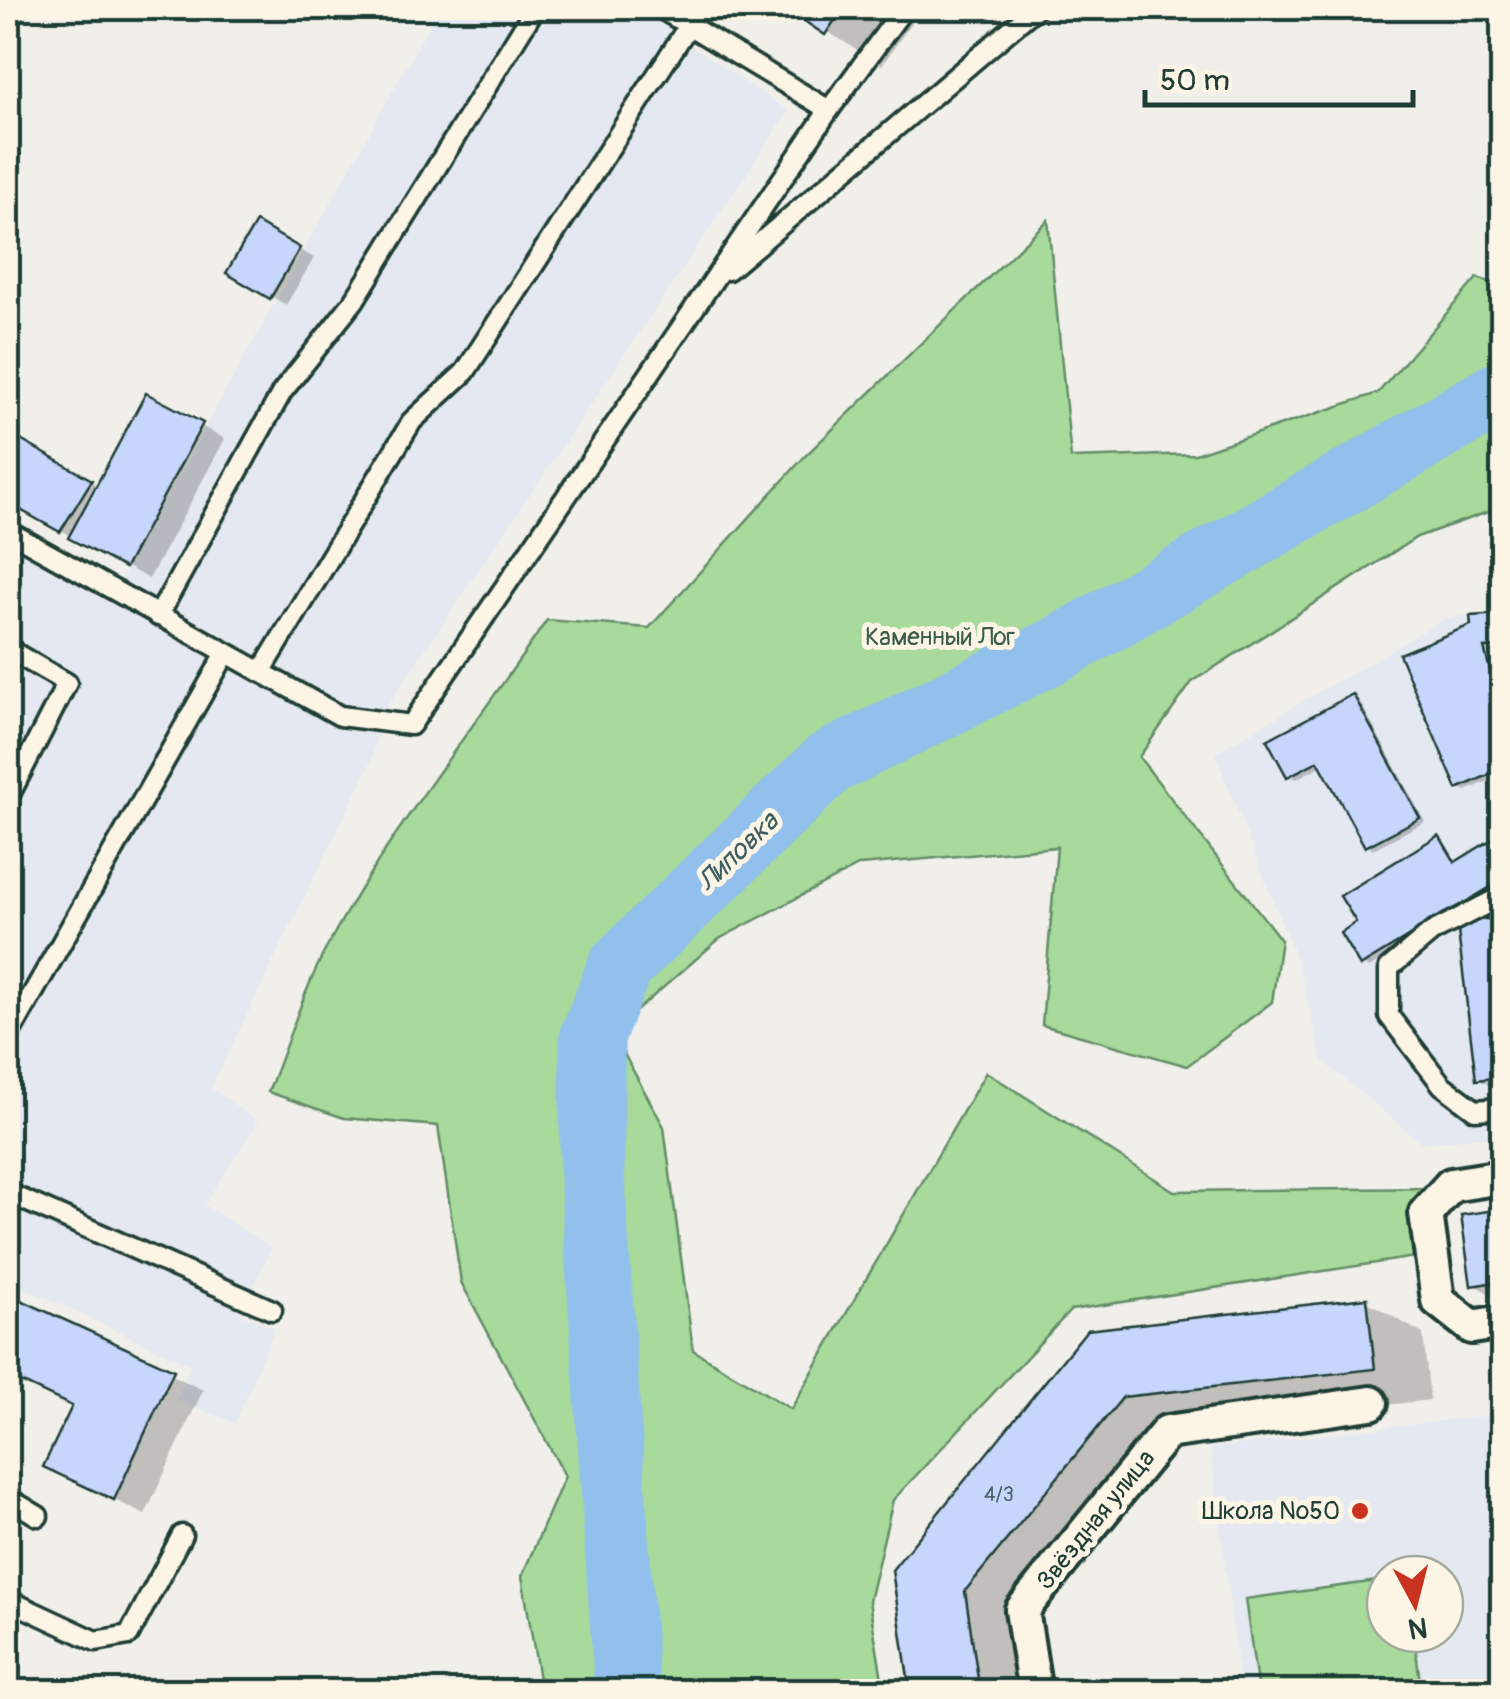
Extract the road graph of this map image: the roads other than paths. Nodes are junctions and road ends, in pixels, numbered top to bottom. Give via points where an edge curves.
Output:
1 (14, 8) edge
2 (535, 8) edge
3 (660, 8) edge
4 (904, 8) edge
5 (1036, 8) edge
6 (8, 20) edge
7 (689, 25) junction
8 (829, 110) junction
9 (708, 288) junction
10 (8, 531) edge
11 (158, 616) junction
12 (8, 649) edge
13 (226, 654) junction
14 (260, 672) junction
15 (8, 798) edge
16 (1502, 896) edge
17 (8, 1037) edge
18 (1502, 1108) edge
19 (1502, 1178) edge
20 (8, 1193) edge
21 (272, 1310) dead end
22 (1502, 1322) edge
23 (1370, 1403) dead end
24 (8, 1498) edge
25 (38, 1516) dead end
26 (182, 1535) dead end
27 (8, 1600) edge
28 (1036, 1692) edge

1 - 6 lane
2 - 11 lane via 354,301 282,392
3 - 7 lane
4 - 8 lane
5 - 9 lane
7 - 8 lane
7 - 14 lane via 465,372 412,420
8 - 9 lane
9 - 14 lane via 412,725 340,716
10 - 11 lane
11 - 13 lane
12 - 15 lane via 67,683
13 - 14 lane
13 - 17 lane
16 - 18 lane via 1432,932 1389,968 1389,1016 1442,1086 1475,1110
19 - 22 street via 1451,1185 1426,1212 1438,1300 1472,1327
20 - 21 lane
23 - 28 street, Звёздная улица via 1167,1432 1022,1610
24 - 25 lane
26 - 27 lane via 129,1635 96,1641

